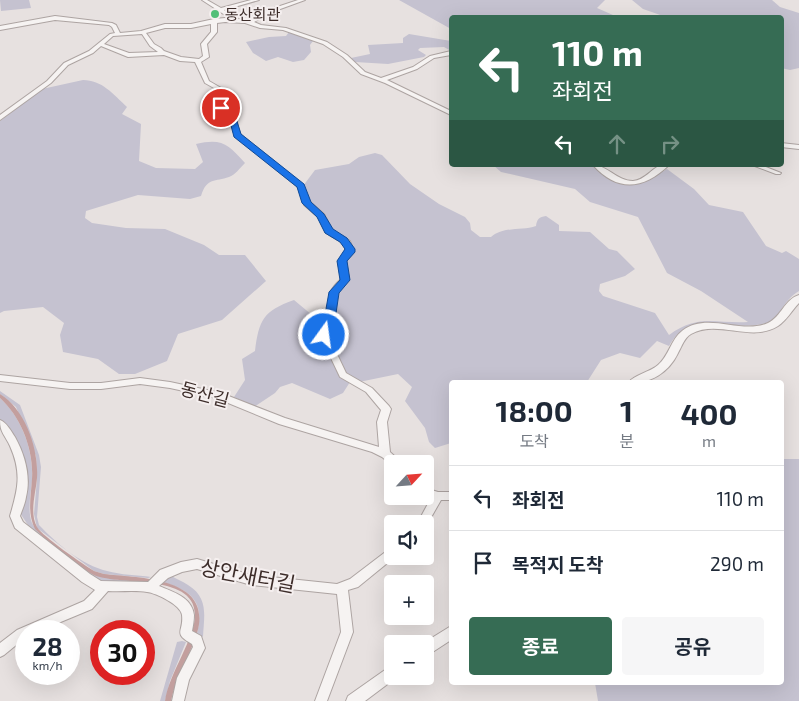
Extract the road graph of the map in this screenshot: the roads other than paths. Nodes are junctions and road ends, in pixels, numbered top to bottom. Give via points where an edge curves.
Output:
1 (204, 0) edge
2 (257, 0) edge
3 (303, 0) edge
4 (220, 10) junction
5 (225, 20) junction
6 (214, 21) junction
7 (250, 22) junction
8 (0, 28) edge
9 (143, 32) junction
10 (118, 34) junction
11 (100, 44) junction
12 (162, 53) junction
13 (449, 53) edge
14 (198, 62) junction
15 (381, 80) junction
16 (449, 112) edge
17 (0, 118) edge
18 (784, 145) edge
19 (799, 147) edge
20 (599, 167) edge
21 (663, 167) edge
22 (762, 167) edge
23 (778, 172) dead end
24 (799, 298) edge
25 (0, 378) edge
26 (638, 380) edge
27 (0, 424) edge
28 (385, 454) joint
29 (434, 495) edge
30 (438, 496) junction
31 (449, 496) edge
32 (427, 515) edge
33 (384, 560) edge
34 (153, 583) junction
35 (104, 588) junction
36 (342, 588) junction
37 (449, 633) edge
38 (434, 644) edge
39 (0, 651) edge
40 (384, 678) edge
41 (178, 701) edge
42 (321, 701) edge
43 (353, 701) edge

1 - 4 street
2 - 4 street
3 - 7 street
4 - 5 street via 225,14
5 - 6 street
5 - 7 street
6 - 9 street via 191,26 165,26
6 - 14 street via 214,32 204,44 206,57
7 - 15 street via 286,29 324,42 361,72
8 - 10 street via 60,18 110,24
9 - 10 street
9 - 12 street
10 - 11 street
11 - 12 street via 128,55
11 - 17 street via 66,64 48,82
12 - 14 street
13 - 15 street via 432,57 416,68
14 - 28 street via 206,82 232,96 220,110 232,116 237,135 300,184 307,203 321,216 329,231 344,240 350,249 342,261 345,280 334,292 324,335 343,375 370,390 384,405
15 - 16 street
18 - 19 street
20 - 21 street via 632,183 643,181
22 - 23 street
24 - 26 street via 767,327 708,326 688,332 661,370
25 - 28 street, 동산길 via 70,386 140,381 170,385 218,395 282,421
27 - 35 street via 16,447 23,478 15,521 86,578
29 - 30 street
30 - 31 street
30 - 32 street
33 - 36 street via 362,578
34 - 35 street
34 - 36 street, 상안새터길 via 172,570 197,564 251,580
34 - 41 street via 184,605 188,614 185,632 198,642 199,648 183,678
35 - 39 street via 88,605 33,628
36 - 42 street via 347,632
37 - 38 street
40 - 43 street

